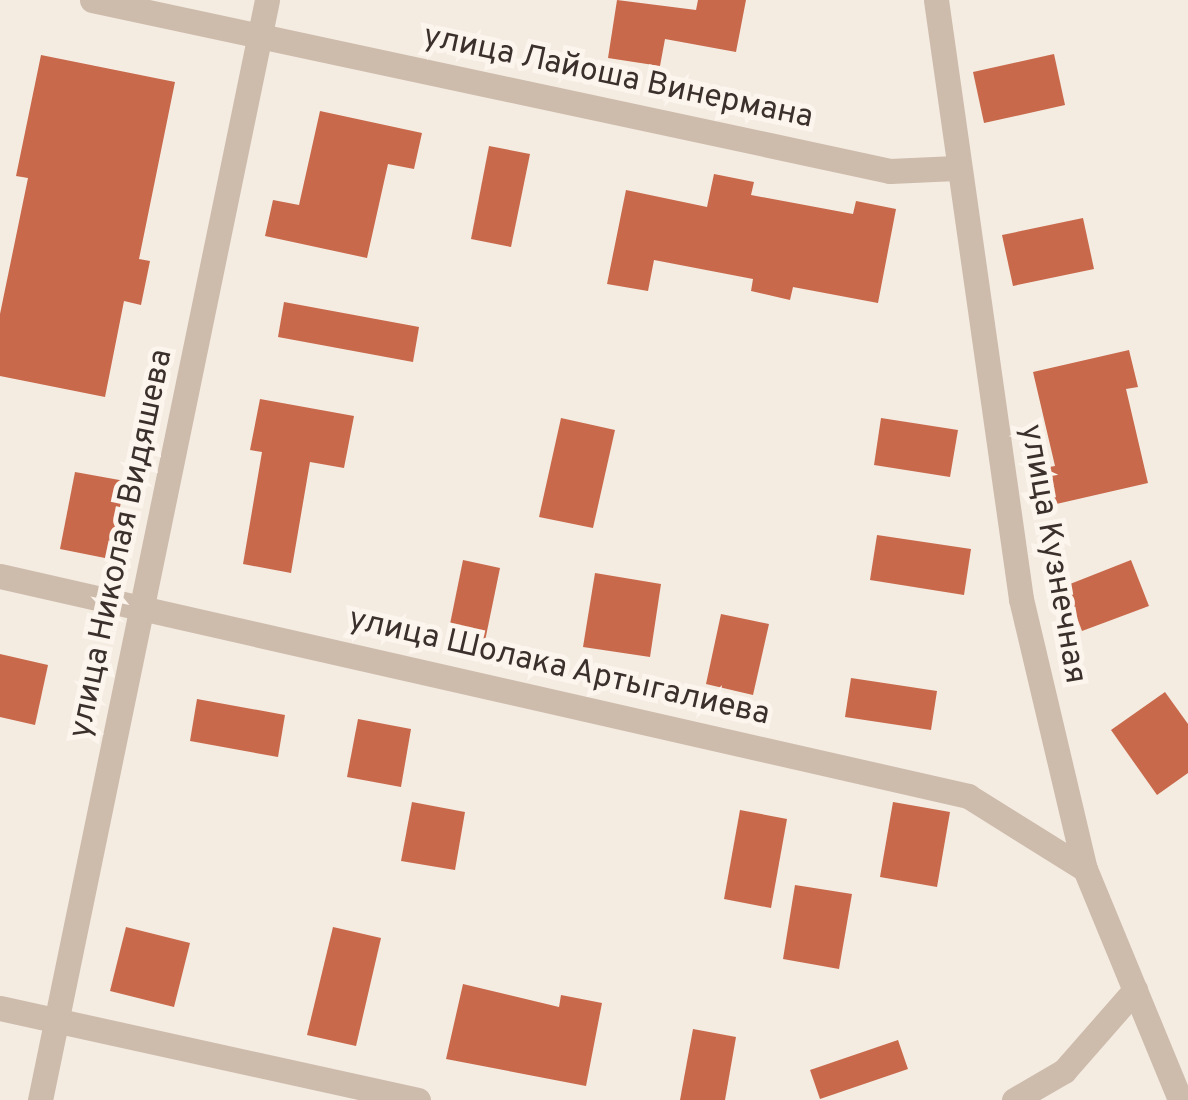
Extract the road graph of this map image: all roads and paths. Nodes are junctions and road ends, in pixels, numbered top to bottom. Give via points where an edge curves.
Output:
1 (92, 0) edge
2 (267, 0) edge
3 (936, 0) edge
4 (260, 33) junction
5 (956, 168) junction
6 (0, 576) edge
7 (143, 606) junction
8 (1085, 868) junction
9 (1135, 990) junction
10 (0, 1008) edge
11 (57, 1021) junction
12 (40, 1100) edge
13 (418, 1100) edge
14 (1014, 1100) edge
15 (1180, 1100) edge

1 - 4 street, улица Лайоша Винермана
2 - 4 street, улица Николая Видяшева
3 - 5 street, улица Кузнечная
4 - 5 street, улица Лайоша Винермана via 890,171
4 - 7 street, улица Николая Видяшева
5 - 8 street, улица Кузнечная via 1021,599
6 - 7 street, улица Шолака Артыгалиева
7 - 8 street, улица Шолака Артыгалиева via 968,796
7 - 11 street, улица Николая Видяшева
8 - 9 street, улица Кузнечная
9 - 14 street via 1064,1071
9 - 15 street, улица Кузнечная
10 - 11 street
11 - 12 street, улица Николая Видяшева
11 - 13 street

